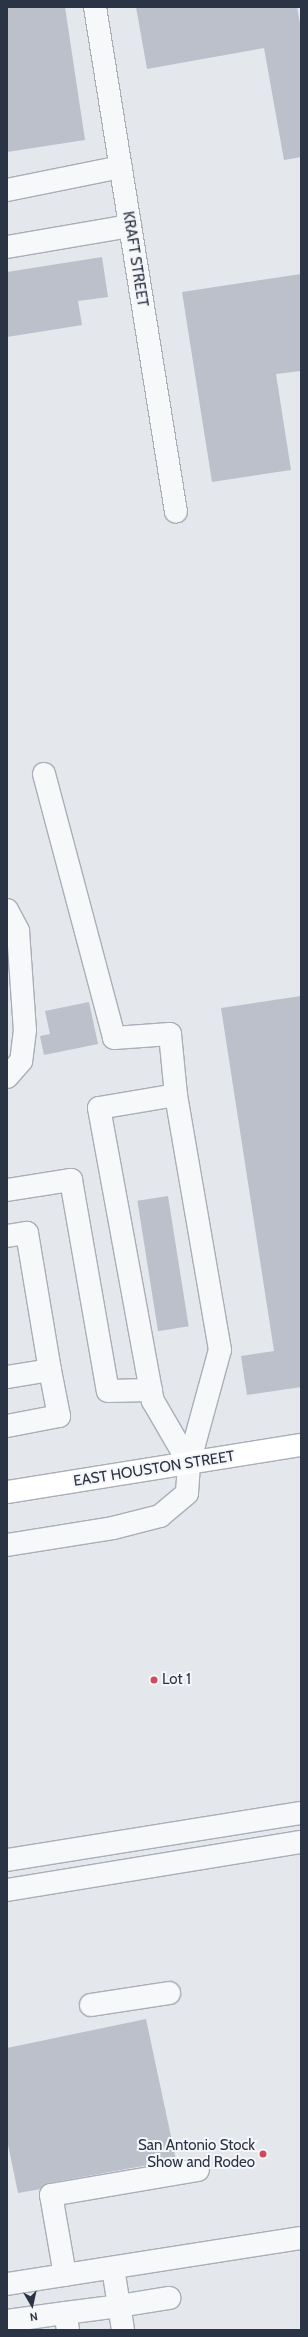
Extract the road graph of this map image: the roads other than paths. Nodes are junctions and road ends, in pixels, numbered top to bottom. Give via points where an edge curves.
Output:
1 (95, 7) edge
2 (121, 167) junction
3 (7, 190) edge
4 (130, 226) junction
5 (7, 247) edge
6 (176, 512) dead end
7 (44, 774) dead end
8 (7, 910) edge
9 (7, 1077) edge
10 (176, 1095) junction
11 (7, 1190) edge
12 (7, 1236) edge
13 (50, 1370) junction
14 (7, 1377) edge
15 (151, 1390) junction
16 (7, 1426) edge
17 (301, 1445) edge
18 (189, 1463) junction
19 (7, 1492) edge
20 (7, 1545) edge
21 (294, 1814) edge
22 (297, 1842) edge
23 (7, 1860) edge
24 (7, 1890) edge
25 (170, 1993) dead end
26 (91, 2006) dead end
27 (198, 2170) dead end
28 (301, 2238) edge
29 (113, 2268) junction
30 (65, 2275) junction
31 (7, 2284) edge
32 (169, 2298) dead end
33 (119, 2306) junction
34 (7, 2321) edge
35 (66, 2322) edge
36 (123, 2330) edge

1 - 2 street, KRAFT STREET
2 - 3 street
2 - 4 street, KRAFT STREET
4 - 5 street
4 - 6 street, KRAFT STREET
7 - 10 street via 114,1038 170,1034
8 - 9 street via 18,931 25,1030 21,1061
10 - 15 street via 99,1108
10 - 18 street via 220,1350
11 - 15 street via 71,1180 108,1392
12 - 13 street via 27,1233
13 - 14 street
13 - 16 street via 59,1416
15 - 18 street via 153,1401
17 - 18 main road, EAST HOUSTON STREET
18 - 19 main road, EAST HOUSTON STREET
18 - 20 street via 187,1493 160,1516 113,1528
21 - 22 street
21 - 23 street
22 - 24 street
25 - 26 street
27 - 30 street via 51,2195
28 - 29 street
29 - 30 street
29 - 33 street
30 - 31 street
32 - 33 street
33 - 35 street
33 - 36 street
34 - 35 street

